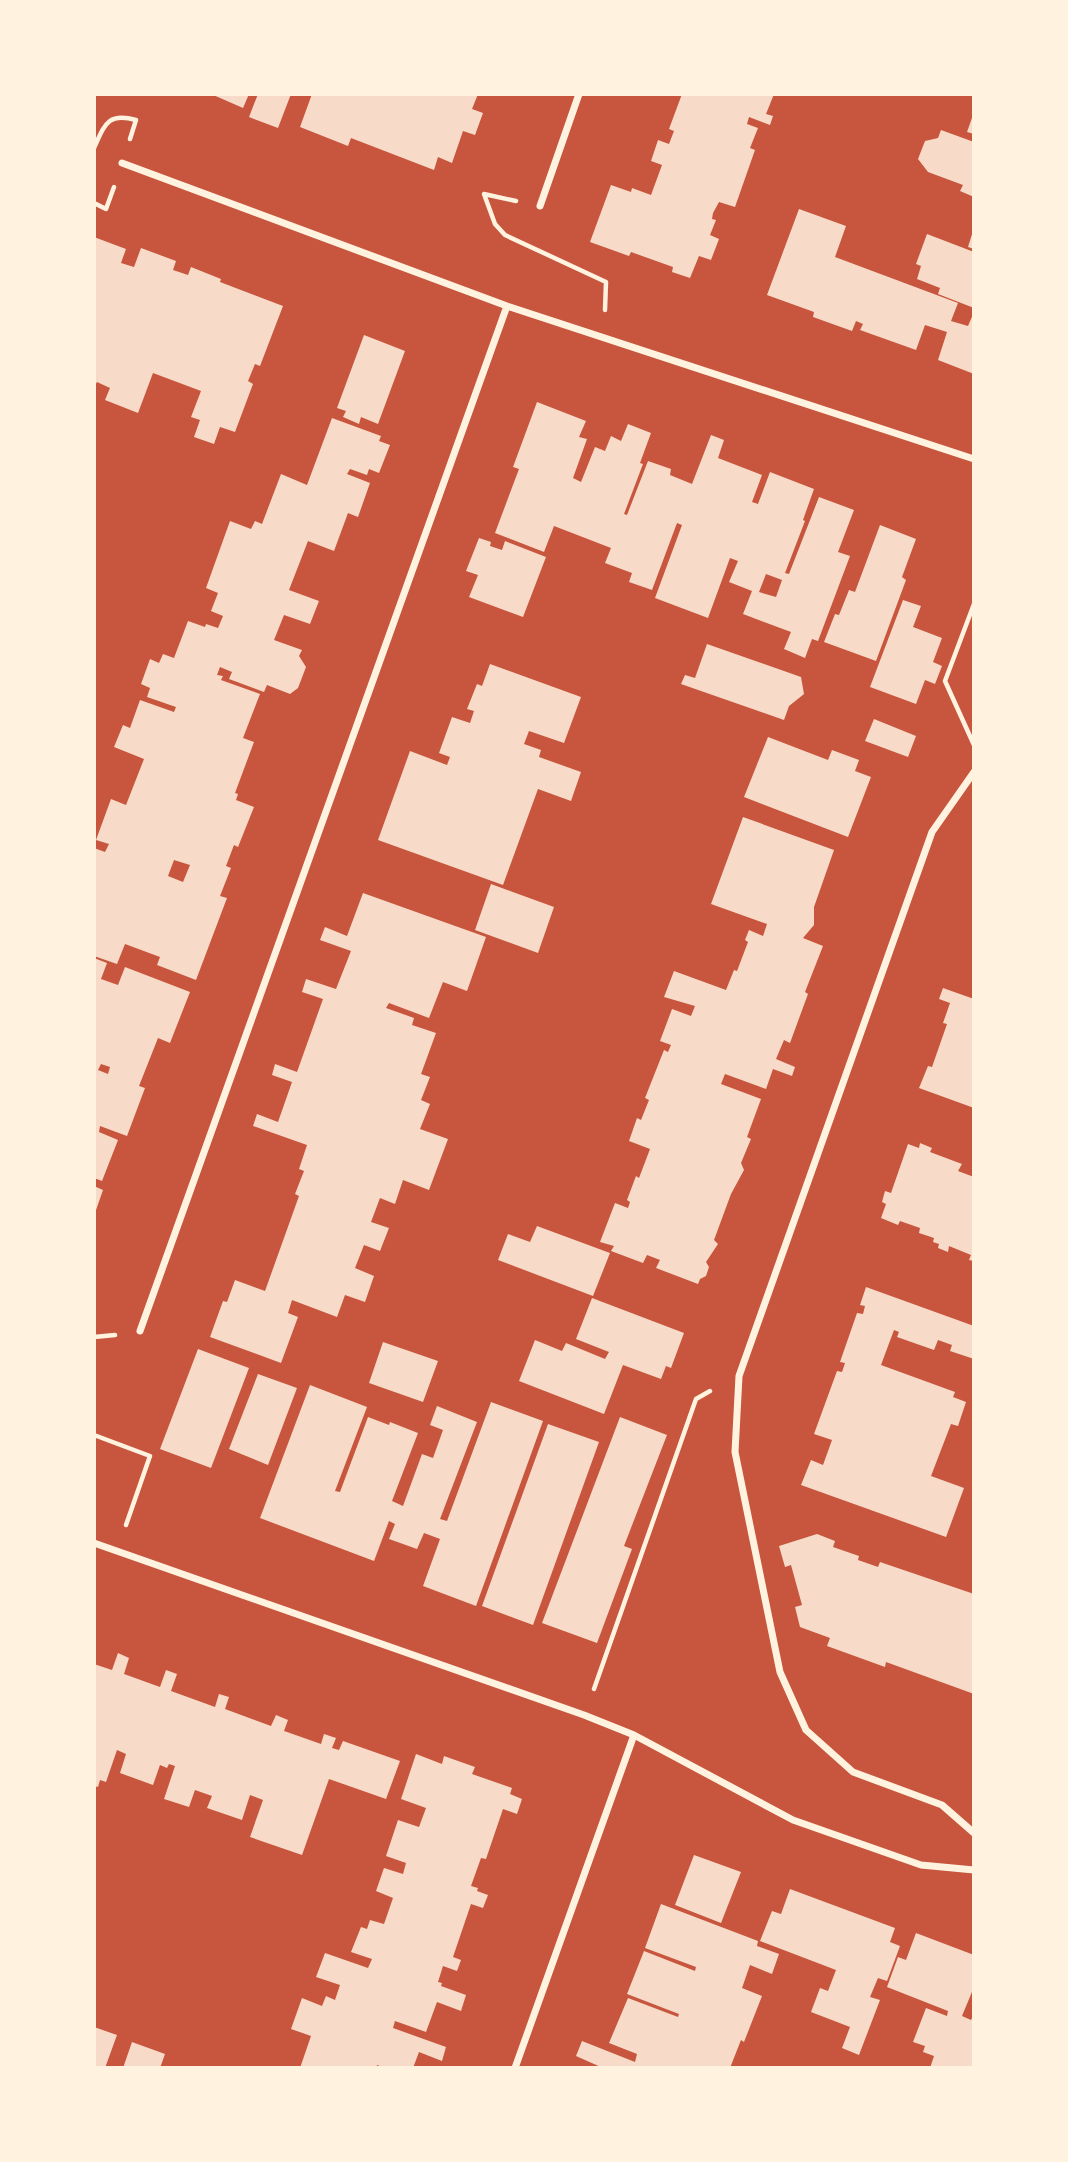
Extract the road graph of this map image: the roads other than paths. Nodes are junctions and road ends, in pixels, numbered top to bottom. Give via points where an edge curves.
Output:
1 (579, 94) edge
2 (122, 163) road end
3 (540, 206) road end
4 (506, 306) junction
5 (974, 459) edge
6 (974, 772) edge
7 (140, 1331) dead end
8 (94, 1543) edge
9 (634, 1735) junction
10 (974, 1833) edge
11 (974, 1870) edge
12 (515, 2067) edge

1 - 3 street
2 - 4 street
4 - 5 street
4 - 7 street
6 - 10 street via 932,832 739,1376 735,1452 780,1672 806,1730 853,1772 942,1805
8 - 9 street
9 - 11 street via 793,1820 921,1865
9 - 12 street

